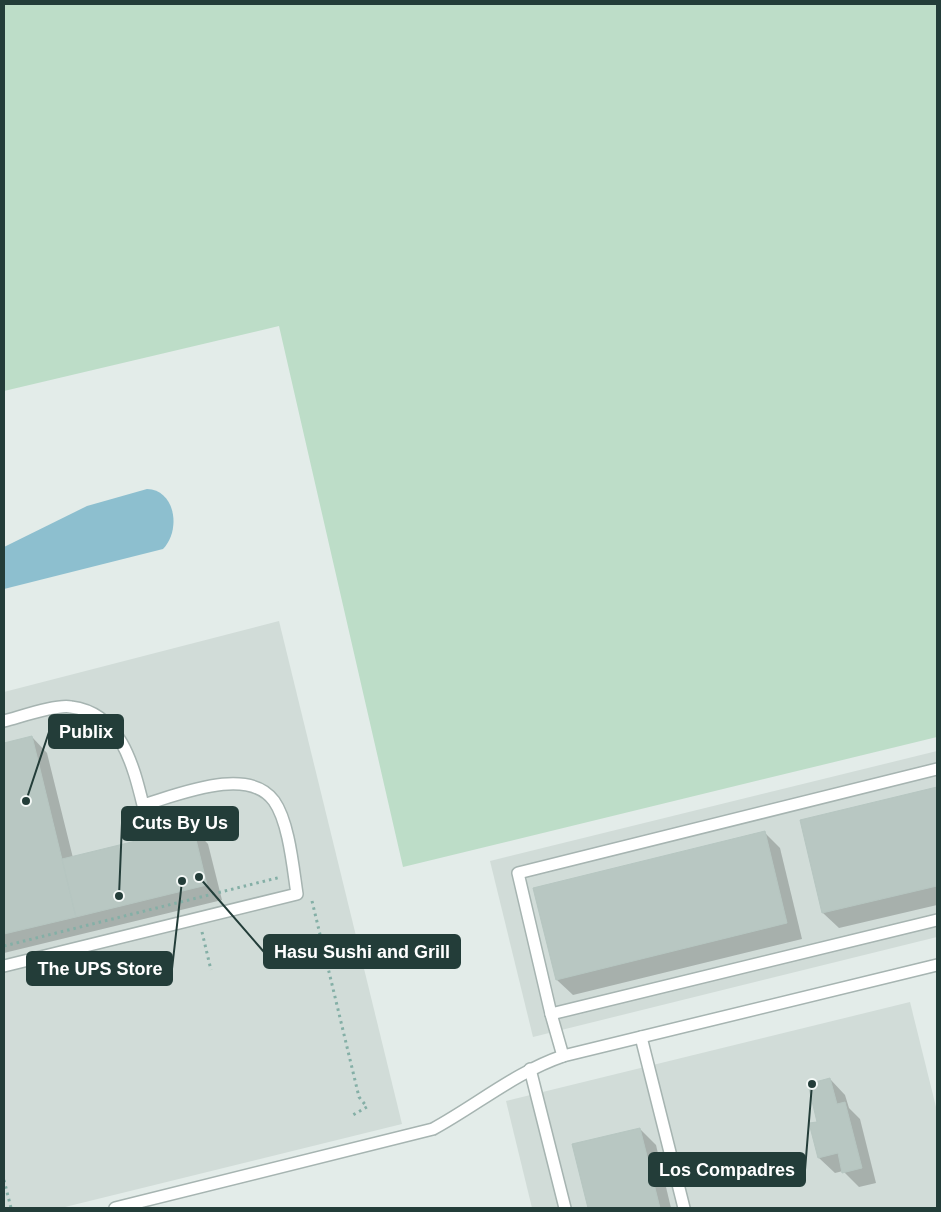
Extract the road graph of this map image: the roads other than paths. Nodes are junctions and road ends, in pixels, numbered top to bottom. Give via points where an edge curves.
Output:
1 (4, 721) edge
2 (937, 770) edge
3 (937, 920) edge
4 (937, 965) edge
5 (4, 966) edge
6 (551, 1014) junction
7 (641, 1037) junction
8 (563, 1056) junction
9 (530, 1069) junction
10 (115, 1208) edge
11 (565, 1208) edge
12 (684, 1208) edge

1 - 5 lane via 71,706 100,716 130,756 143,804 221,784 238,783 264,790 275,802 285,828 298,894
2 - 6 lane via 518,873
3 - 6 lane
4 - 7 lane
6 - 8 lane
7 - 8 lane
7 - 12 lane
8 - 9 lane
9 - 10 lane via 468,1111 433,1129
9 - 11 lane

